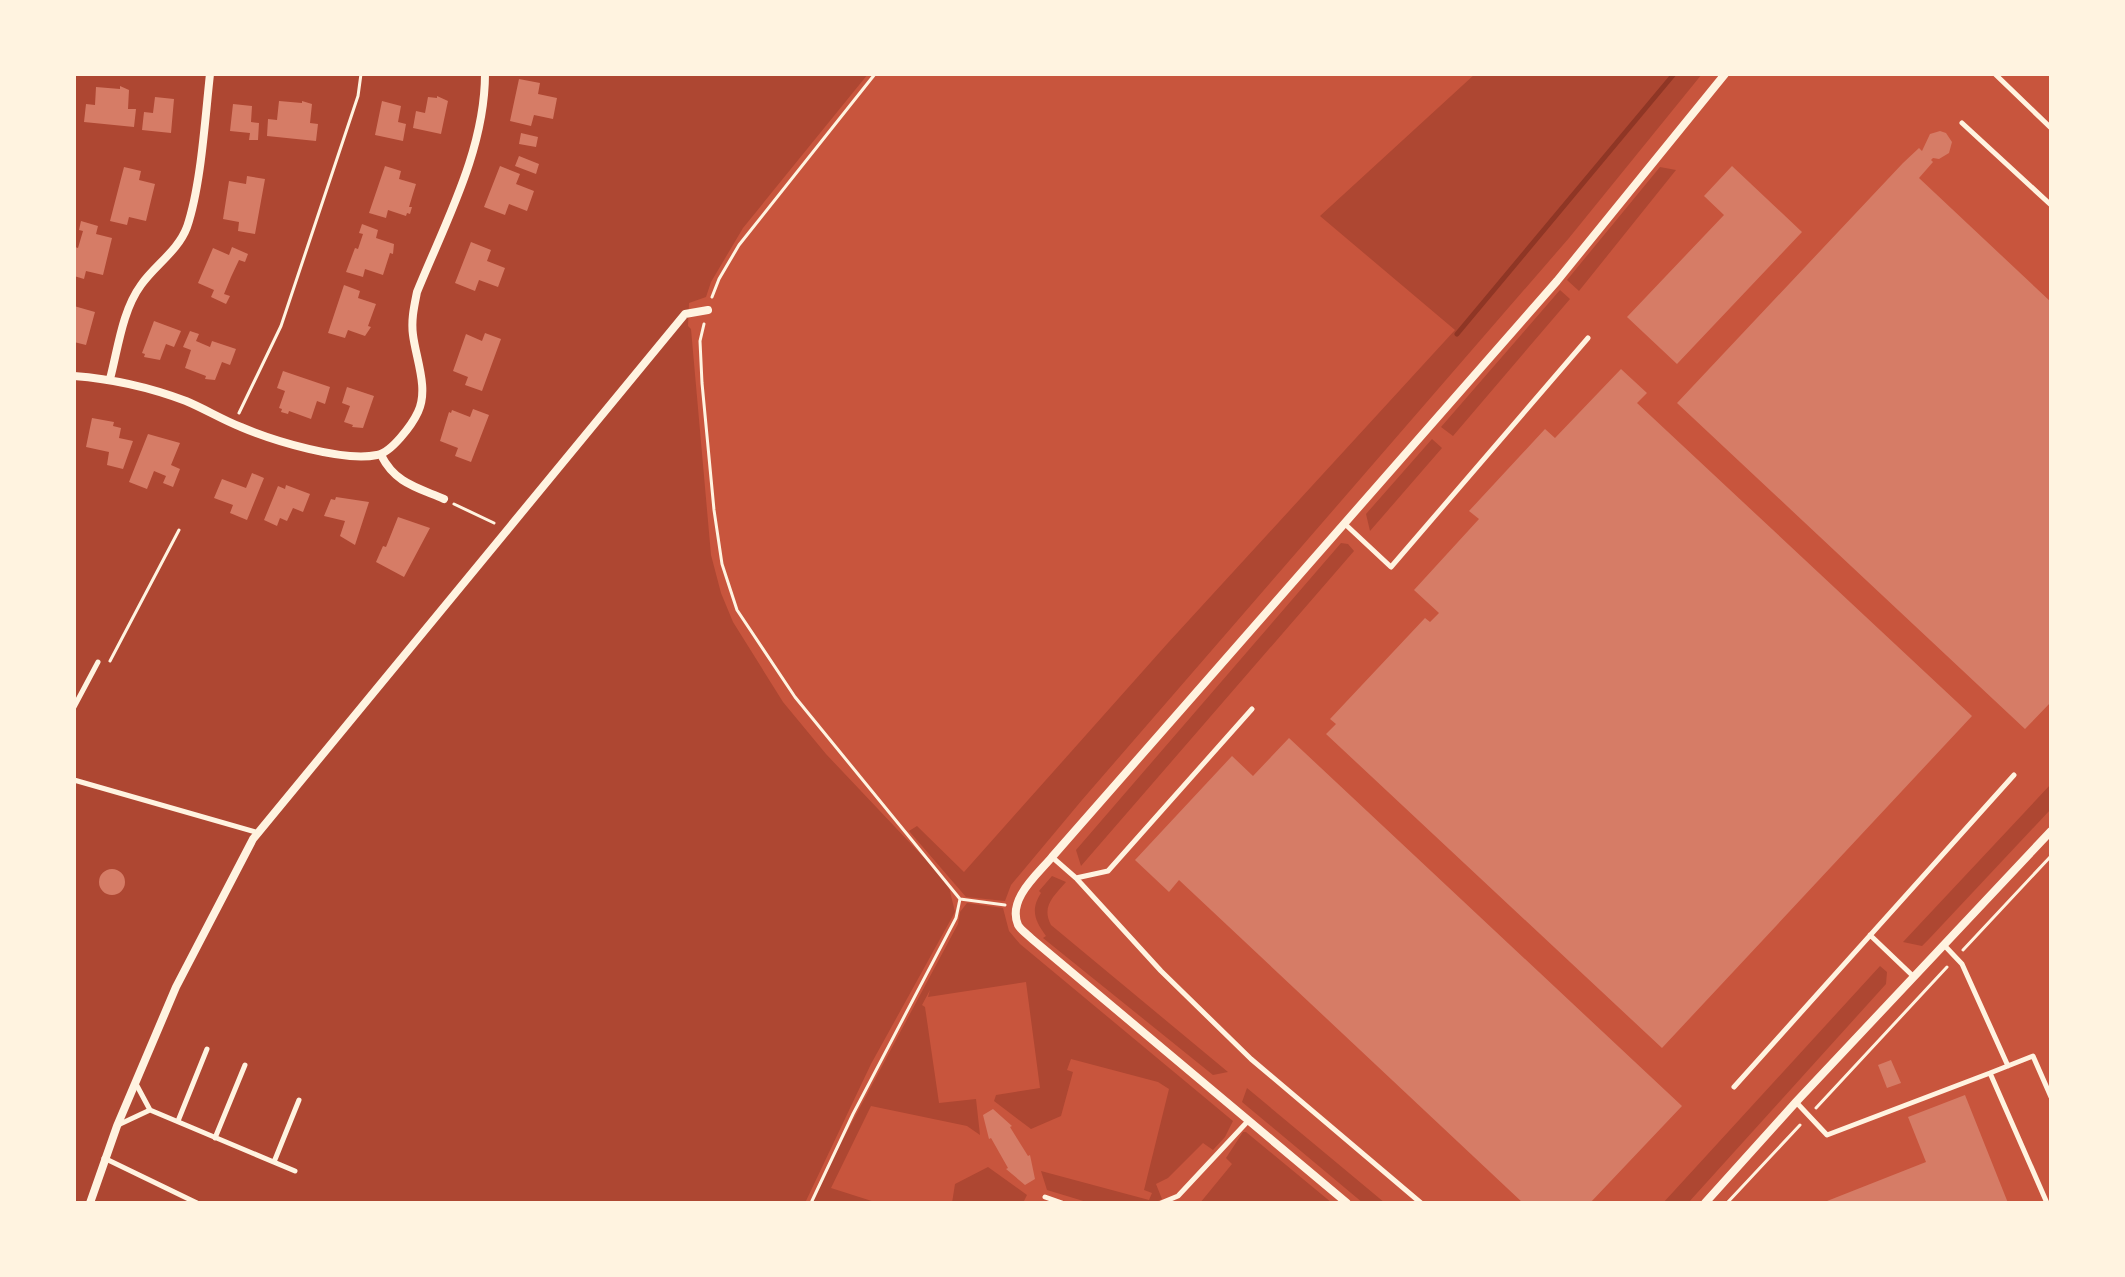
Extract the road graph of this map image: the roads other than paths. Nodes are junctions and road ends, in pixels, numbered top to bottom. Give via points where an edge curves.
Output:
1 (210, 74) edge
2 (485, 74) edge
3 (1725, 74) edge
4 (1995, 74) edge
5 (1962, 123) dead end
6 (2051, 128) edge
7 (2051, 205) edge
8 (708, 310) road end
9 (1588, 338) dead end
10 (74, 376) edge
11 (110, 379) junction
12 (381, 455) junction
13 (444, 499) road end
14 (1345, 524) junction
15 (98, 662) road end
16 (74, 707) edge
17 (1252, 709) dead end
18 (2014, 775) dead end
19 (74, 780) edge
20 (2051, 831) edge
21 (260, 833) junction
22 (1052, 857) junction
23 (1076, 878) junction
24 (1870, 935) junction
25 (1944, 945) junction
26 (1914, 977) junction
27 (207, 1049) dead end
28 (245, 1065) dead end
29 (2008, 1066) junction
30 (1990, 1073) junction
31 (135, 1081) junction
32 (1734, 1087) dead end
33 (2051, 1097) edge
34 (299, 1100) dead end
35 (1796, 1102) junction
36 (150, 1110) junction
37 (178, 1121) junction
38 (1248, 1121) junction
39 (117, 1126) junction
40 (215, 1138) junction
41 (104, 1158) junction
42 (274, 1162) junction
43 (295, 1171) dead end
44 (1045, 1197) dead end
45 (90, 1203) edge
46 (197, 1203) edge
47 (1062, 1203) edge
48 (1161, 1203) edge
49 (1347, 1203) edge
50 (1421, 1203) edge
51 (1705, 1203) edge
52 (2047, 1203) edge

1 - 11 street via 187,227 131,300
2 - 12 street via 470,160 417,292 413,332 423,396 419,411
3 - 14 street via 1557,281
4 - 6 lane
5 - 7 lane
8 - 21 street via 685,314
9 - 14 lane via 1391,567
10 - 11 street
11 - 12 street via 189,402 234,424 316,451
12 - 13 street via 400,480
14 - 22 street
15 - 16 lane
17 - 23 lane via 1108,871
18 - 24 lane
19 - 21 lane
20 - 25 street
21 - 31 street via 176,987
22 - 23 lane
22 - 38 street via 1022,893 1016,906 1018,925
23 - 50 lane via 1251,1059
24 - 26 lane
24 - 32 lane
25 - 26 street
25 - 29 lane via 1962,964
26 - 35 street
27 - 37 lane
28 - 40 lane
29 - 30 lane
29 - 33 lane via 2033,1056
30 - 35 lane via 1827,1135
30 - 52 lane
31 - 36 lane
31 - 39 street
34 - 42 lane
35 - 51 street
36 - 37 lane
36 - 39 lane
37 - 40 lane
38 - 48 lane via 1178,1196
38 - 49 street
39 - 41 street
40 - 42 lane
41 - 45 street
41 - 46 lane
42 - 43 lane
44 - 47 lane

